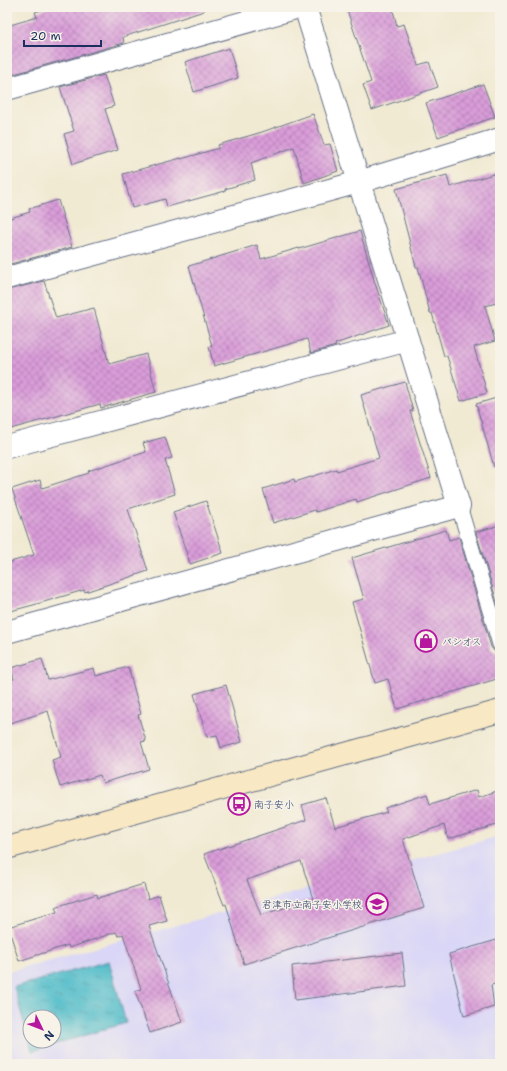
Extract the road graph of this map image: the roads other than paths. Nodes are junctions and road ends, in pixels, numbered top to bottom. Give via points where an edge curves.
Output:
1 (299, 7) edge
2 (305, 7) edge
3 (7, 89) edge
4 (500, 139) edge
5 (359, 182) junction
6 (7, 278) edge
7 (408, 340) junction
8 (7, 447) edge
9 (459, 506) junction
10 (7, 632) edge
11 (500, 644) edge
12 (500, 711) edge
13 (7, 848) edge

1 - 3 street
2 - 5 street
4 - 5 street
5 - 6 street
5 - 7 street
7 - 8 street
7 - 9 street
9 - 10 street
9 - 11 lane
12 - 13 street

